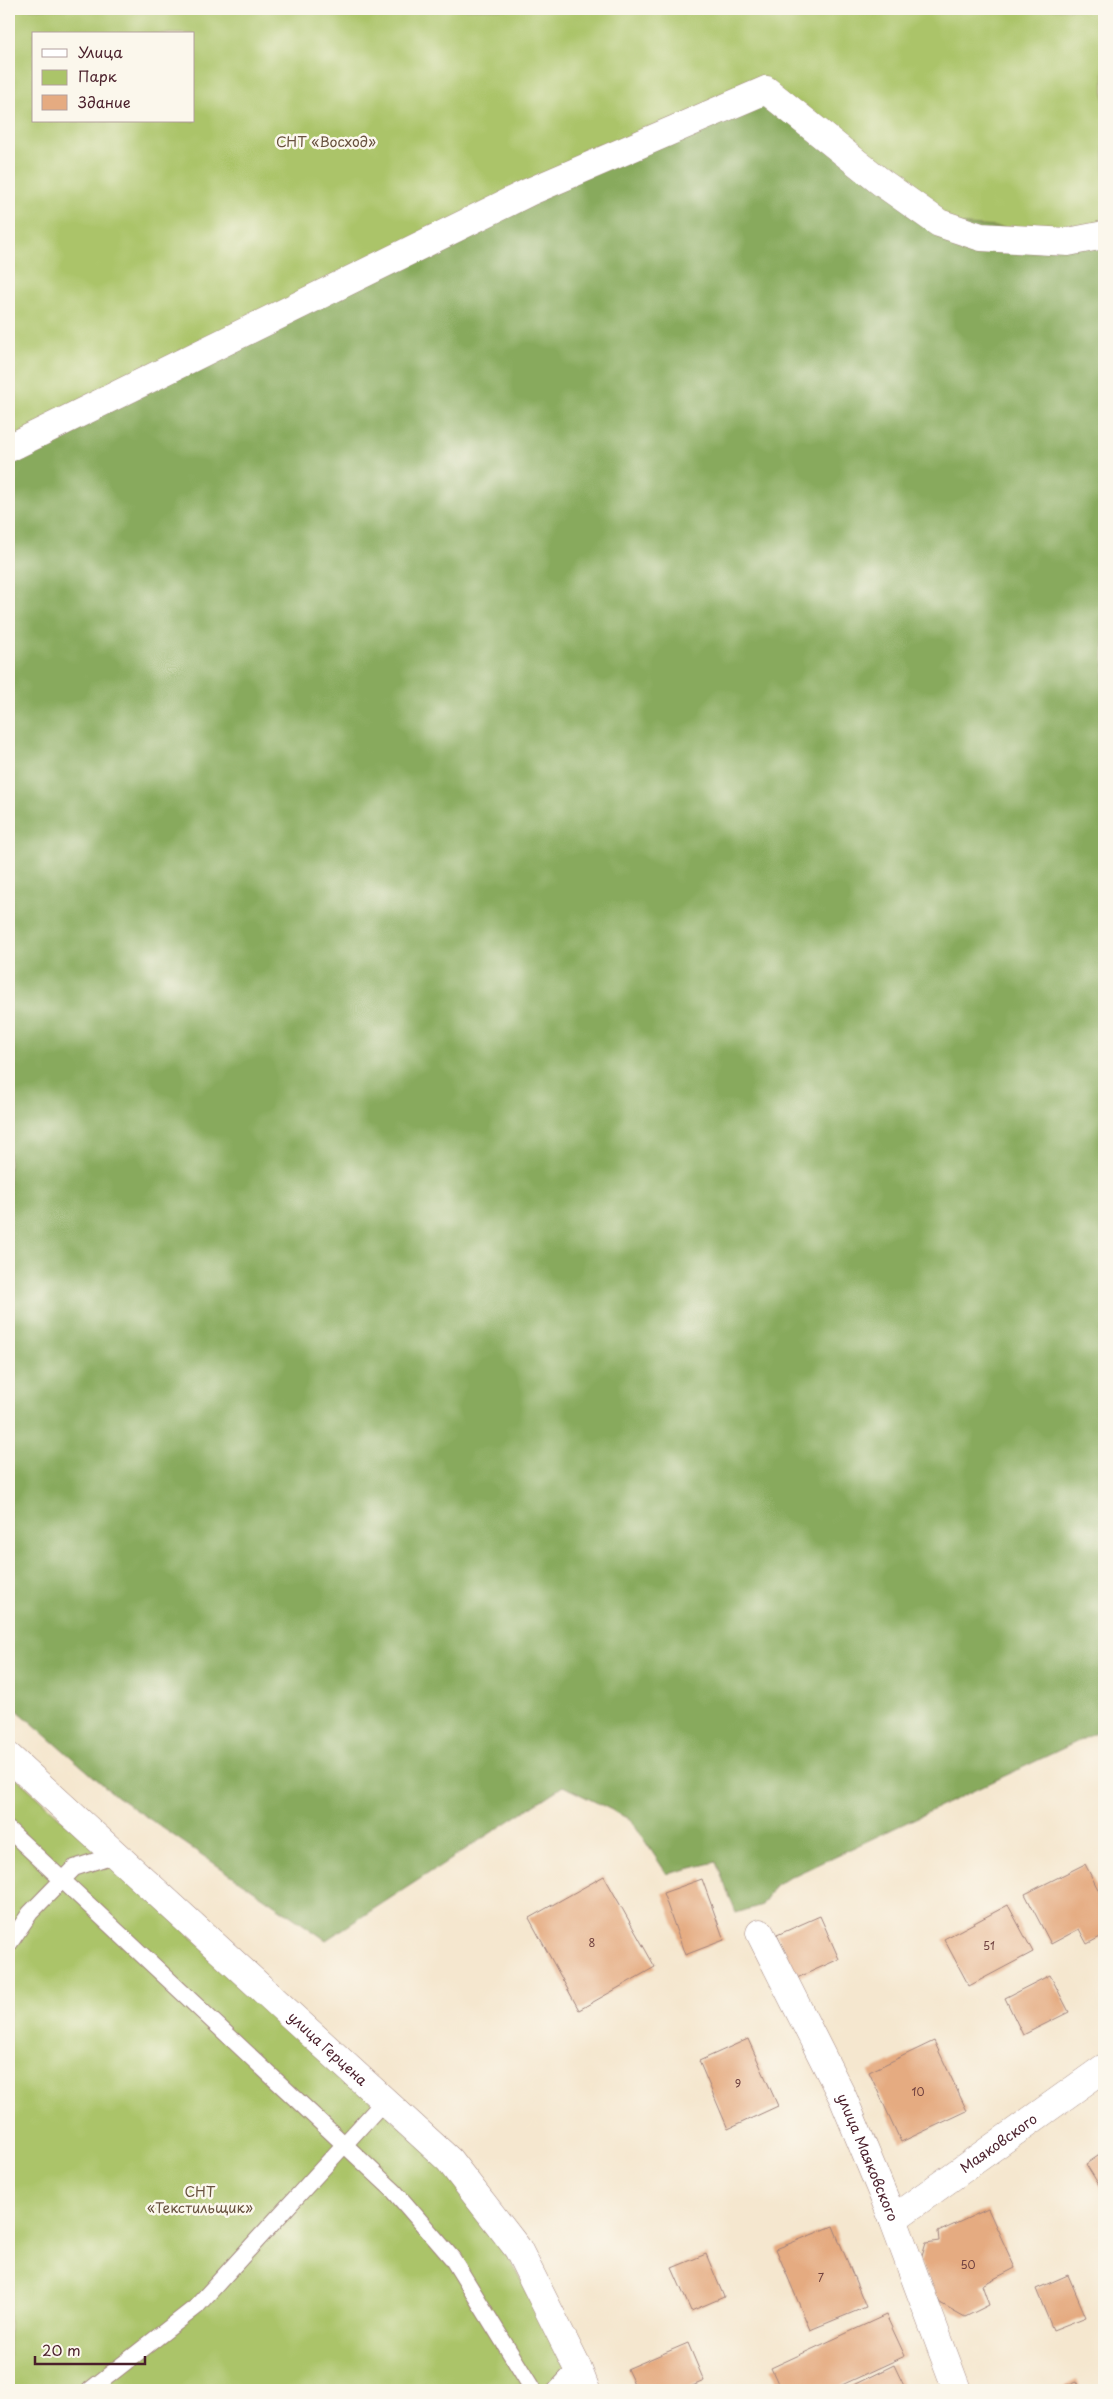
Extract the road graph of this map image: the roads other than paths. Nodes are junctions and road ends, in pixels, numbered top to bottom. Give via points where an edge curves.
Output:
1 (1104, 235) edge
2 (9, 448) edge
3 (9, 1757) edge
4 (9, 1830) edge
5 (117, 1854) junction
6 (62, 1880) junction
7 (760, 1933) dead end
8 (9, 1944) edge
9 (1104, 2068) edge
10 (384, 2100) junction
11 (345, 2144) junction
12 (893, 2219) junction
13 (581, 2378) edge
14 (90, 2390) edge
15 (533, 2390) edge
16 (556, 2390) edge
17 (957, 2390) edge

1 - 2 street via 1068,242 981,237 939,222 881,182 766,90 529,192
3 - 5 street, улица Герцена
4 - 6 lane
5 - 6 lane via 74,1868
5 - 10 street, улица Герцена
6 - 8 lane via 30,1913
6 - 11 lane
7 - 12 street, улица Маяковского via 843,2098
9 - 12 street, Маяковского
10 - 11 lane
10 - 13 street, улица Герцена via 449,2160 518,2249
11 - 14 lane via 196,2307
11 - 15 lane via 394,2191 452,2258
12 - 17 street, улица Маяковского
13 - 16 lane

